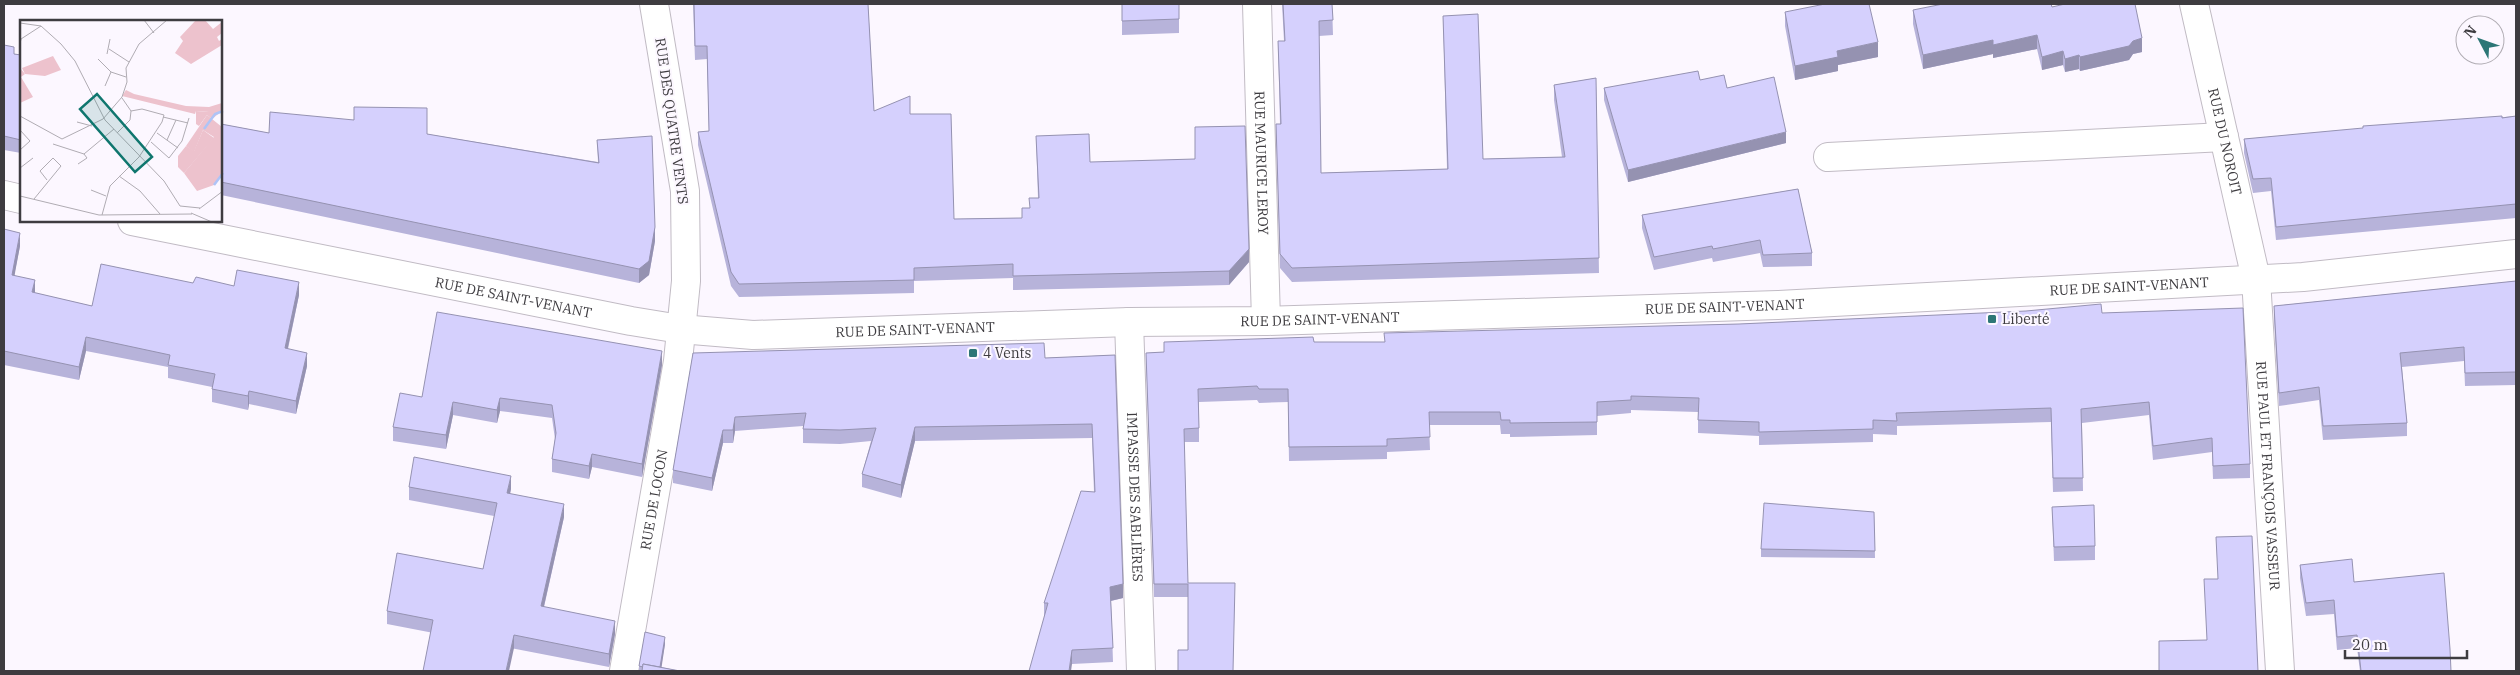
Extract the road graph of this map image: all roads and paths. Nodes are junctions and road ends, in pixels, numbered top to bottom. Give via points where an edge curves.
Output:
1 (654, 4) edge
2 (1257, 4) edge
3 (2194, 4) edge
4 (2224, 137) junction
5 (1828, 157) dead end
6 (4, 195) edge
7 (20, 199) edge
8 (137, 222) edge
9 (2516, 254) edge
10 (2256, 280) junction
11 (1266, 321) junction
12 (1129, 322) junction
13 (680, 329) junction
14 (624, 671) edge
15 (1141, 671) edge
16 (2280, 671) edge

1 - 13 street, RUE DES QUATRE VENTS via 685,191 686,281
2 - 11 street, RUE MAURICE LEROY
3 - 4 street, RUE DU NOROIT
4 - 5 street
4 - 10 street, RUE DU NOROIT
6 - 7 street
8 - 13 street, RUE DE SAINT-VENANT
9 - 10 street, RUE DE SAINT-VENANT
10 - 11 street, RUE DE SAINT-VENANT via 1788,305
10 - 16 street, RUE PAUL ET FRANÇOIS VASSEUR
11 - 12 street, RUE DE SAINT-VENANT
12 - 13 street, RUE DE SAINT-VENANT via 753,335
12 - 15 street, IMPASSE DES SABLIÈRES
13 - 14 street, RUE DE LOCON via 678,361

